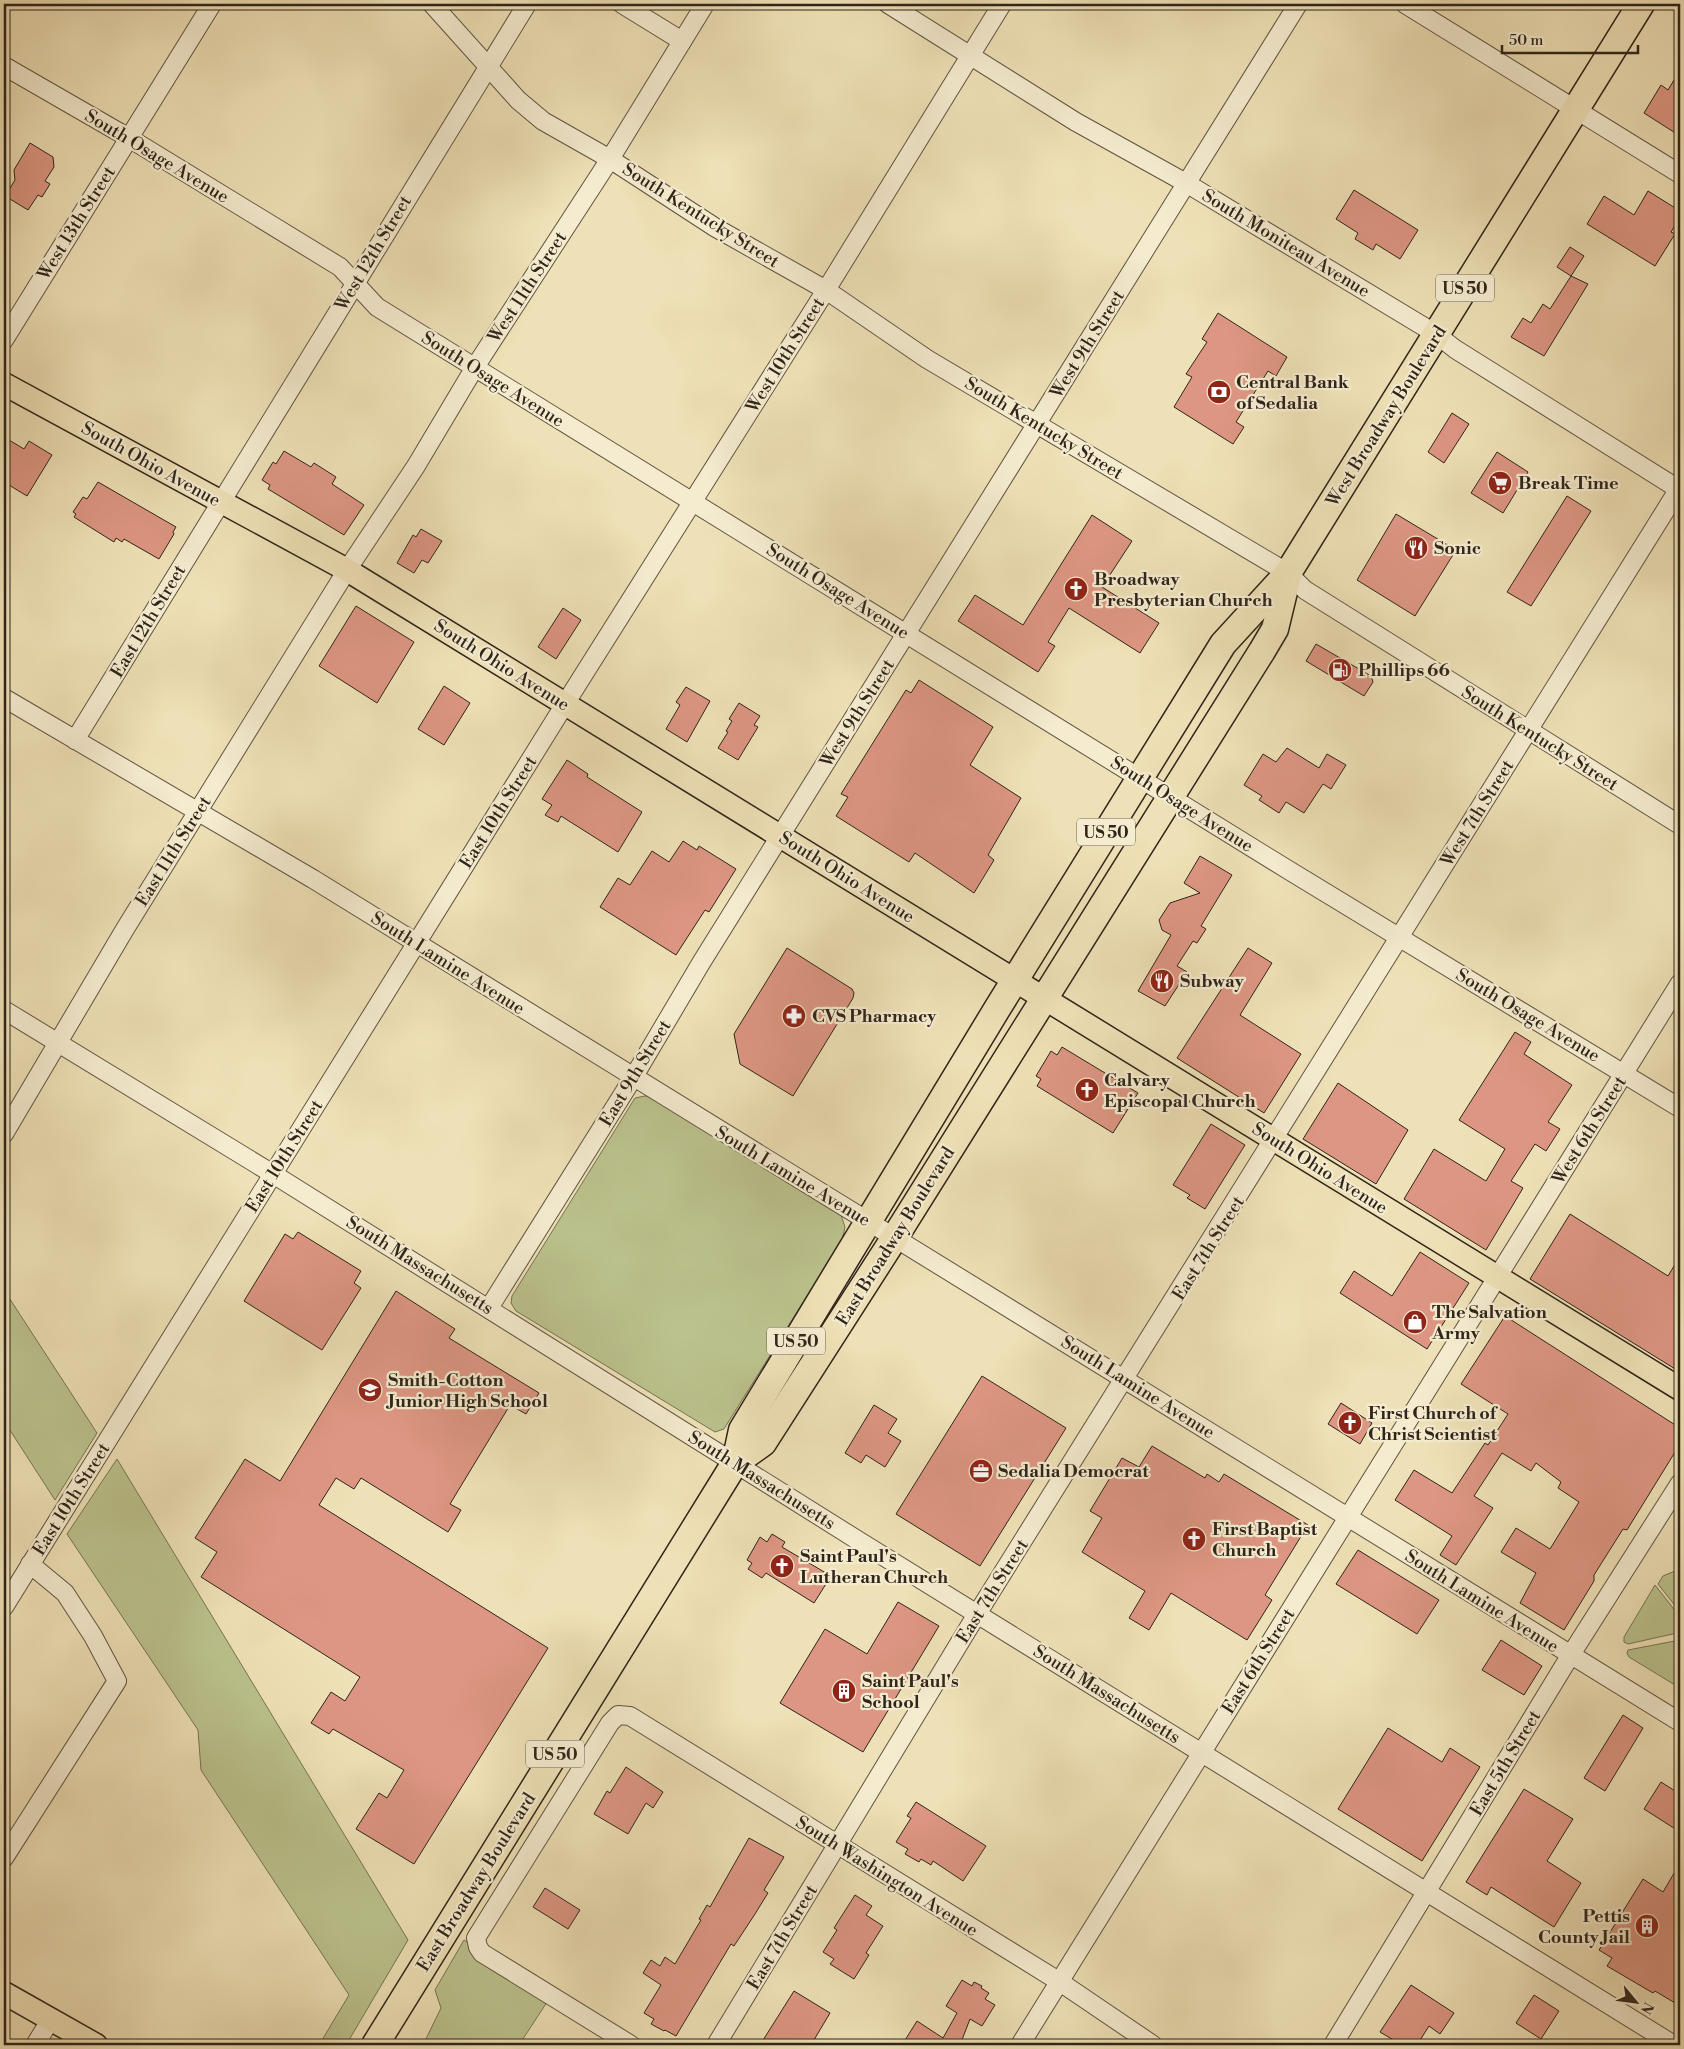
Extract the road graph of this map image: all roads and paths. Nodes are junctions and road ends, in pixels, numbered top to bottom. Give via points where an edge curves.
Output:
1 (212, 4) edge
2 (432, 4) edge
3 (527, 4) edge
4 (622, 4) edge
5 (705, 4) edge
6 (888, 4) edge
7 (1002, 4) edge
8 (1298, 4) edge
9 (1405, 4) edge
10 (1641, 4) edge
11 (682, 41) junction
12 (969, 57) junction
13 (488, 65) junction
14 (4, 66) edge
15 (1576, 109) junction
16 (129, 138) junction
17 (610, 159) junction
18 (1680, 174) edge
19 (1186, 183) junction
20 (354, 284) junction
21 (826, 290) junction
22 (1436, 334) junction
23 (4, 340) edge
24 (475, 367) junction
25 (4, 384) edge
26 (1037, 424) junction
27 (1680, 488) edge
28 (220, 502) junction
29 (693, 502) junction
30 (347, 570) junction
31 (1288, 573) junction
32 (907, 634) junction
33 (4, 698) edge
34 (565, 704) junction
35 (1528, 731) junction
36 (75, 740) junction
37 (1140, 778) junction
38 (1171, 797) junction
39 (198, 811) junction
40 (1680, 825) edge
41 (781, 837) junction
42 (1401, 937) junction
43 (416, 944) junction
44 (1014, 980) junction
45 (1680, 982) edge
46 (1045, 999) junction
47 (4, 1010) edge
48 (57, 1043) junction
49 (1624, 1074) junction
50 (633, 1078) junction
51 (1680, 1108) edge
52 (4, 1134) edge
53 (1275, 1140) junction
54 (273, 1174) junction
55 (867, 1222) junction
56 (895, 1237) junction
57 (1497, 1276) junction
58 (489, 1308) junction
59 (1125, 1380) junction
60 (1680, 1389) edge
61 (735, 1464) junction
62 (1680, 1482) edge
63 (1348, 1517) junction
64 (30, 1564) junction
65 (4, 1607) edge
66 (977, 1614) junction
67 (1570, 1656) junction
68 (1680, 1722) edge
69 (1201, 1752) junction
70 (838, 1846) junction
71 (4, 1858) edge
72 (1427, 1892) junction
73 (1060, 1982) junction
74 (4, 1993) edge
75 (51, 2019) junction
76 (1651, 2039) edge
77 (35, 2045) edge
78 (96, 2045) edge
79 (375, 2045) edge
80 (631, 2045) edge
81 (716, 2045) edge
82 (1020, 2045) edge
83 (1153, 2045) edge
84 (1333, 2045) edge
85 (1674, 2045) edge

1 - 16 street, West 13th Street
2 - 13 street, South Kentucky Street
3 - 13 street, West 12th Street
4 - 11 street
5 - 11 street, West 11th Street
6 - 12 street, South Moniteau Avenue
7 - 12 street, West 10th Street
8 - 19 street, West 9th Street
9 - 15 street
10 - 15 highway, West Broadway Boulevard / US 50
11 - 17 street, West 11th Street
12 - 19 street, South Moniteau Avenue
12 - 21 street, West 10th Street
13 - 17 street, South Kentucky Street via 518,100 543,121
13 - 20 street, West 12th Street
14 - 16 street, South Osage Avenue
15 - 18 street
15 - 22 highway, West Broadway Boulevard / US 50
16 - 20 street, South Osage Avenue via 340,267
16 - 23 street, West 13th Street
17 - 21 street, South Kentucky Street via 716,228
17 - 24 street, West 11th Street
19 - 22 street, South Moniteau Avenue
19 - 26 street, West 9th Street
20 - 24 street, South Osage Avenue via 377,307
20 - 28 street, West 12th Street
21 - 26 street, South Kentucky Street via 927,359
21 - 29 street, West 10th Street
22 - 27 street, South Moniteau Avenue via 1468,358
22 - 31 highway, West Broadway Boulevard / US 50
24 - 29 street, South Osage Avenue
24 - 30 street, West 11th Street via 416,466
25 - 28 main road, South Ohio Avenue
26 - 31 street, South Kentucky Street
26 - 32 street, West 9th Street
27 - 35 street, West 7th Street
28 - 30 main road, South Ohio Avenue
28 - 36 street, East 12th Street
29 - 32 street, South Osage Avenue
29 - 34 street, West 10th Street
30 - 34 main road, South Ohio Avenue
30 - 39 street, East 11th Street
31 - 35 street, South Kentucky Street via 1305,590
31 - 37 highway, West Broadway Boulevard / US 50 via 1222,644
31 - 38 highway, West Broadway Boulevard / US 50 via 1275,629
32 - 37 street, South Osage Avenue
32 - 41 street, West 9th Street
33 - 36 street, South Lamine Avenue
34 - 41 main road, South Ohio Avenue
34 - 43 street, East 10th Street
35 - 40 street, South Kentucky Street
35 - 42 street, West 7th Street
36 - 39 street, South Lamine Avenue
37 - 38 street, South Osage Avenue
37 - 44 highway, West Broadway Boulevard / US 50
38 - 42 street, South Osage Avenue
38 - 46 highway, West Broadway Boulevard / US 50
39 - 43 street, South Lamine Avenue
39 - 48 street, East 11th Street
41 - 44 main road, South Ohio Avenue
41 - 50 street, East 9th Street
42 - 49 street, South Osage Avenue
42 - 53 street, West 7th Street
43 - 50 street, South Lamine Avenue
43 - 54 street, East 10th Street
44 - 46 main road, South Ohio Avenue
44 - 55 highway, East Broadway Boulevard / US 50
45 - 49 street, West 6th Street
46 - 53 main road, South Ohio Avenue
46 - 56 highway, East Broadway Boulevard / US 50
47 - 48 street, South Massachusetts
48 - 52 street, East 11th Street
48 - 54 street, South Massachusetts
49 - 51 street, South Osage Avenue
49 - 57 street, West 6th Street
50 - 55 street, South Lamine Avenue
50 - 58 street, East 9th Street
53 - 57 main road, South Ohio Avenue
53 - 59 street, East 7th Street
54 - 58 street, South Massachusetts
54 - 64 street, East 10th Street
55 - 56 street, South Lamine Avenue
55 - 61 highway, East Broadway Boulevard / US 50 via 742,1430
56 - 59 street, South Lamine Avenue
56 - 61 highway, East Broadway Boulevard / US 50 via 763,1443
57 - 60 main road, South Ohio Avenue
57 - 63 street, East 6th Street
58 - 61 street, South Massachusetts
59 - 63 street, South Lamine Avenue
59 - 66 street, East 7th Street
61 - 66 street, South Massachusetts
61 - 79 highway, East Broadway Boulevard / US 50
62 - 67 street, East 5th Street
63 - 67 street, South Lamine Avenue
63 - 69 street, East 6th Street
64 - 65 street, East 10th Street
64 - 71 street via 65,1593 117,1681
66 - 69 street, South Massachusetts
66 - 70 street, East 7th Street
67 - 68 street, South Lamine Avenue
67 - 72 street, East 5th Street
69 - 72 street, South Massachusetts
69 - 73 street, East 6th Street
70 - 73 street, South Washington Avenue
70 - 80 street, South Washington Avenue via 630,1716 618,1715 610,1722 476,1938 482,1953
70 - 81 street, East 7th Street
72 - 76 street, South Massachusetts
72 - 84 street, East 5th Street
73 - 82 street, East 6th Street
73 - 83 street, South Washington Avenue
74 - 75 main road
75 - 77 street
75 - 78 main road
76 - 85 street, South Massachusetts

